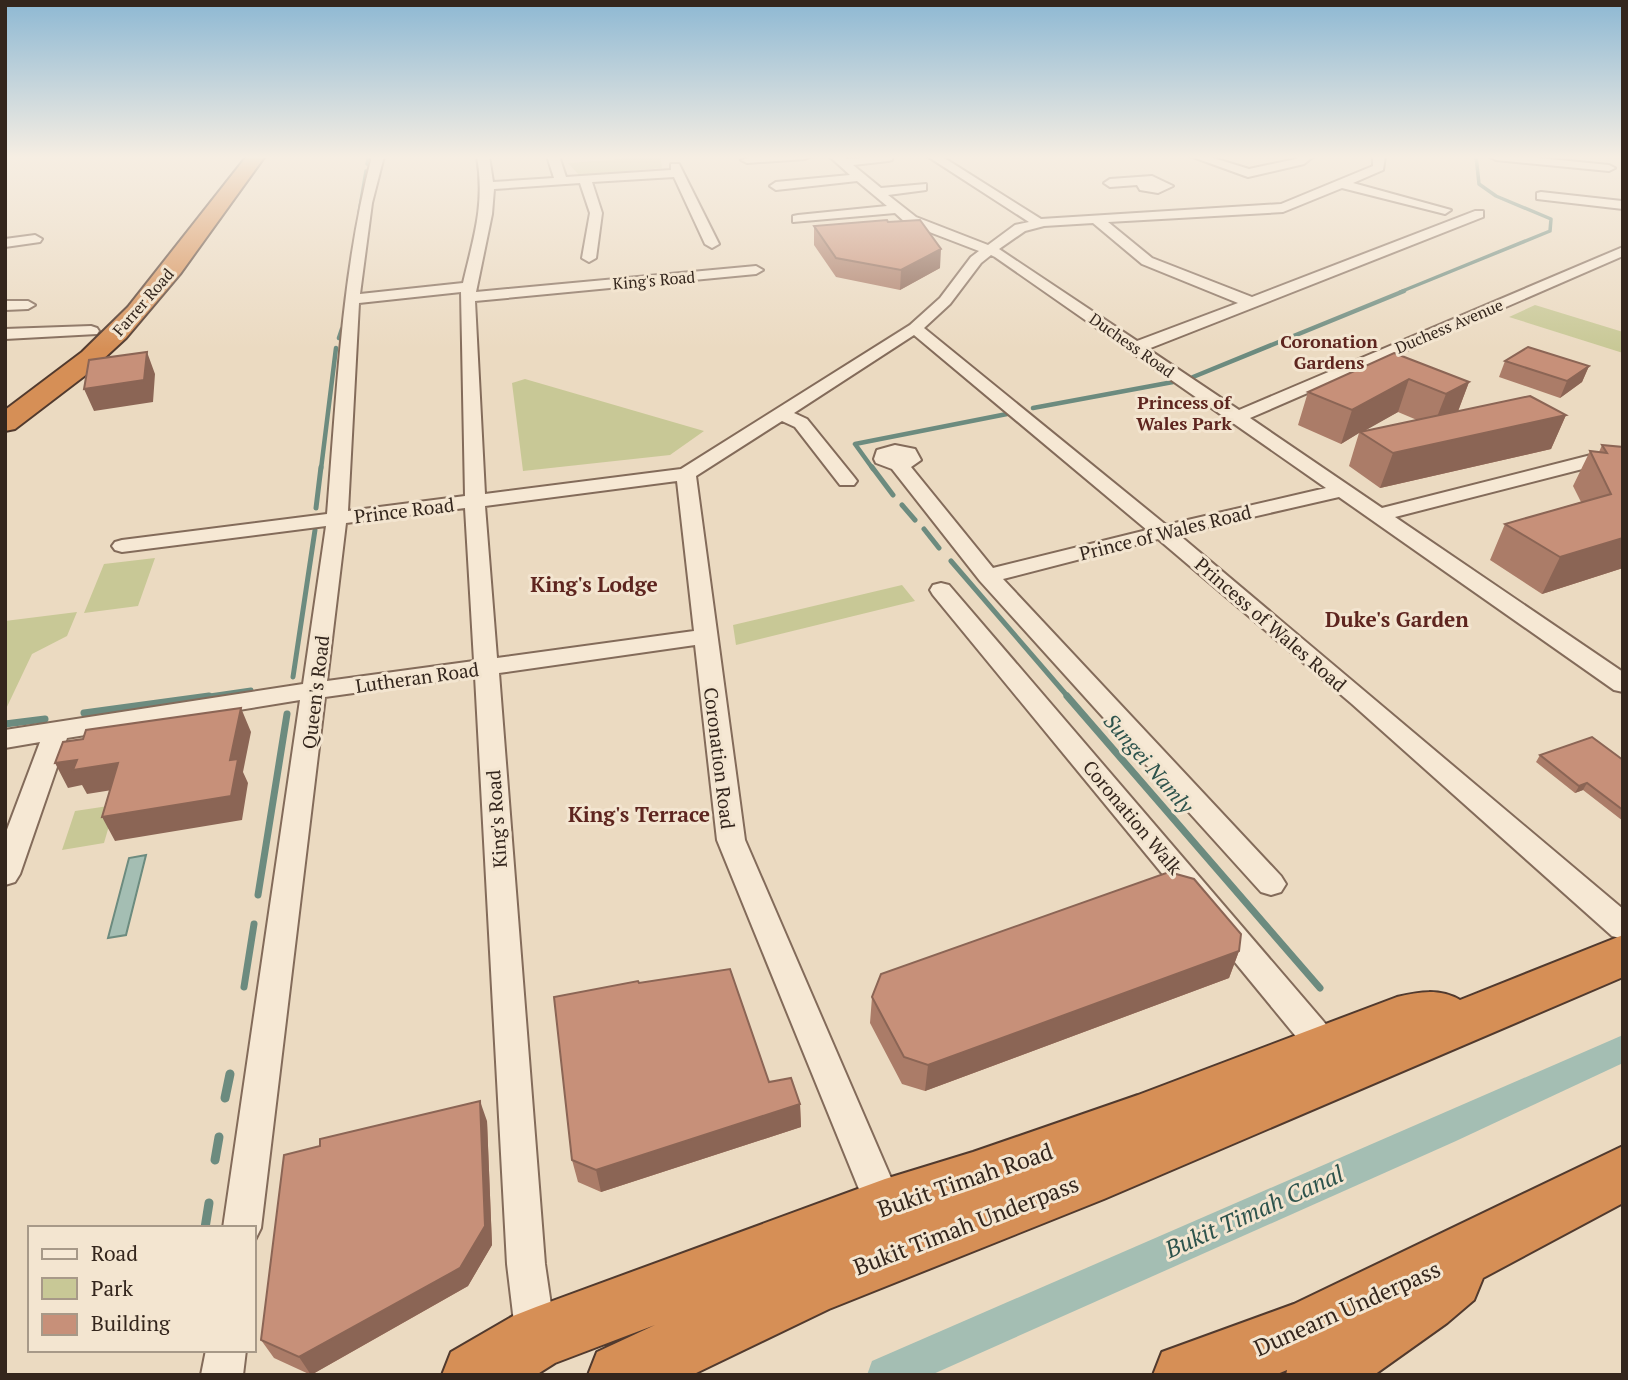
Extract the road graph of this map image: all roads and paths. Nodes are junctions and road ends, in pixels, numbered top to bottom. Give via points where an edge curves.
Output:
1 (208, 220) edge
2 (363, 220) edge
3 (485, 220) edge
4 (595, 220) edge
5 (701, 220) edge
6 (913, 220) edge
7 (1035, 220) edge
8 (1076, 220) edge
9 (1098, 220) edge
10 (1462, 220) edge
11 (1039, 223) junction
12 (35, 239) dead end
13 (5, 243) edge
14 (712, 244) dead end
15 (988, 250) junction
16 (1623, 251) edge
17 (589, 258) dead end
18 (756, 270) dead end
19 (468, 292) junction
20 (352, 299) junction
21 (1250, 302) junction
22 (28, 305) dead end
23 (5, 306) edge
24 (99, 321) joint
25 (915, 328) junction
26 (5, 334) edge
27 (1135, 348) junction
28 (5, 403) edge
29 (779, 413) junction
30 (1236, 418) junction
31 (5, 423) edge
32 (1591, 461) edge
33 (899, 466) dead end
34 (686, 474) junction
35 (848, 481) dead end
36 (1343, 490) junction
37 (475, 501) junction
38 (1379, 514) junction
39 (337, 518) junction
40 (1163, 531) junction
41 (122, 546) dead end
42 (988, 576) junction
43 (941, 590) dead end
44 (704, 637) junction
45 (487, 668) junction
46 (1623, 684) edge
47 (316, 690) junction
48 (57, 731) junction
49 (5, 739) edge
50 (5, 874) edge
51 (1271, 884) dead end
52 (1623, 928) edge
53 (1623, 955) edge
54 (1320, 1064) junction
55 (1623, 1173) edge
56 (884, 1208) junction
57 (242, 1226) edge
58 (1469, 1253) junction
59 (536, 1339) junction
60 (226, 1352) edge
61 (222, 1375) edge
62 (474, 1375) edge
63 (620, 1375) edge
64 (1185, 1375) edge
65 (1318, 1375) edge

1 - 31 highway, Farrer Road via 120,330 73,373
2 - 20 street, Queen's Road
3 - 19 street, King's Road
4 - 17 street
5 - 14 street
6 - 15 street, Duchess Road
7 - 11 street
8 - 11 street
9 - 21 street via 1147,261
10 - 21 street
11 - 15 street via 1020,228
12 - 13 street
15 - 25 street
15 - 27 street, Duchess Road via 1047,285
16 - 30 street, Duchess Avenue
18 - 19 street, King's Road
19 - 20 street, King's Road
19 - 37 street, King's Road
20 - 39 street, Queen's Road
21 - 27 street
22 - 23 street
24 - 26 street
24 - 28 highway, Farrer Road via 61,360
25 - 29 street
25 - 40 street, Princess of Wales Road
27 - 30 street, Duchess Road
29 - 34 street
29 - 35 street via 801,423
30 - 36 street, Duchess Road
32 - 38 street
33 - 42 street
34 - 37 street, Prince Road
34 - 44 street, Coronation Road
36 - 38 street, Duchess Road
36 - 40 street, Prince of Wales Road
37 - 39 street, Prince Road
37 - 45 street, King's Road
38 - 46 street, Duchess Road
39 - 41 street, Prince Road
39 - 47 street, Queen's Road
40 - 42 street, Prince of Wales Road
40 - 52 street, Princess of Wales Road
42 - 51 street
43 - 54 street, Coronation Walk
44 - 45 street, Lutheran Road
44 - 56 street, Coronation Road via 731,839
45 - 47 street, Lutheran Road
45 - 59 street, King's Road via 526,1264
47 - 48 street, Lutheran Road
47 - 57 street, Queen's Road
48 - 49 street, Lutheran Road
48 - 50 street
53 - 54 highway, Bukit Timah Road via 1464,1019
54 - 56 highway, Bukit Timah Road via 1098,1133
54 - 63 highway, Bukit Timah Underpass via 1084,1180 811,1285
55 - 58 highway, Dunearn Underpass
56 - 59 highway, Bukit Timah Road
58 - 64 highway, Dunearn Underpass via 1305,1332
58 - 65 highway via 1446,1284
59 - 62 highway, Bukit Timah Road
60 - 61 street

